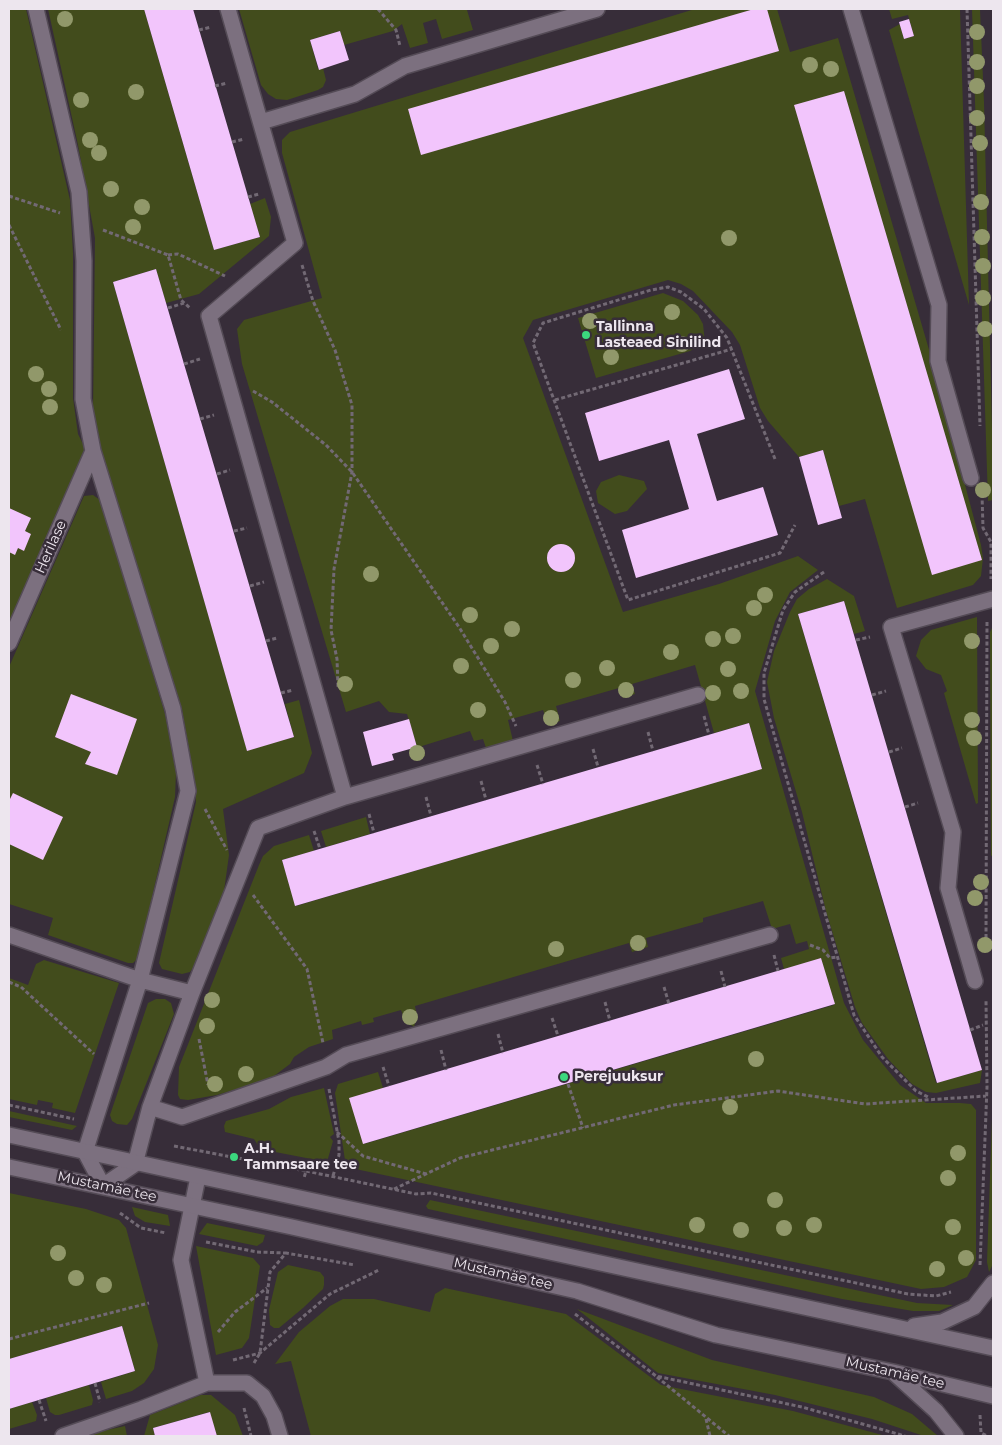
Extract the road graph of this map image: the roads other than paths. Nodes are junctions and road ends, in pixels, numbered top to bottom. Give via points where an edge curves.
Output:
1 (36, 9) edge
2 (228, 9) edge
3 (597, 9) edge
4 (851, 9) edge
5 (261, 122) junction
6 (93, 451) junction
7 (977, 481) road end
8 (992, 600) edge
9 (9, 643) edge
10 (698, 695) dead end
11 (345, 797) junction
12 (9, 935) edge
13 (770, 935) dead end
14 (140, 980) junction
15 (975, 981) dead end
16 (192, 993) junction
17 (150, 1107) junction
18 (9, 1135) edge
19 (86, 1152) junction
20 (135, 1164) junction
21 (9, 1167) edge
22 (198, 1177) junction
23 (103, 1186) junction
24 (191, 1205) junction
25 (993, 1283) edge
26 (902, 1327) junction
27 (993, 1348) edge
28 (893, 1372) junction
29 (207, 1383) junction
30 (993, 1396) edge
31 (62, 1436) edge
32 (280, 1436) edge
33 (956, 1436) edge

1 - 6 street via 79,192 83,399
2 - 5 street
3 - 5 street via 405,66 355,94
4 - 7 street via 939,305 938,361
5 - 11 street via 295,243 209,316
6 - 9 street, Herilase
6 - 14 street via 173,709 188,791
8 - 15 street via 891,627 953,832 948,888
10 - 11 street
11 - 16 street via 258,828
12 - 14 street
13 - 17 street via 346,1055 326,1067 182,1117
14 - 16 street
14 - 19 street
16 - 17 street
17 - 20 street
18 - 19 street, Mustamäe tee
19 - 20 street, Mustamäe tee
19 - 23 street
20 - 22 street, Mustamäe tee
20 - 23 street
21 - 23 street, Mustamäe tee
22 - 24 street
22 - 26 street, Mustamäe tee
23 - 24 street, Mustamäe tee
24 - 28 street, Mustamäe tee via 577,1291 716,1335
24 - 29 street via 181,1260
25 - 26 street via 974,1307 942,1322
26 - 27 street, Mustamäe tee
28 - 30 street, Mustamäe tee
28 - 33 street via 936,1411
29 - 31 street
29 - 32 street via 247,1383 263,1396

